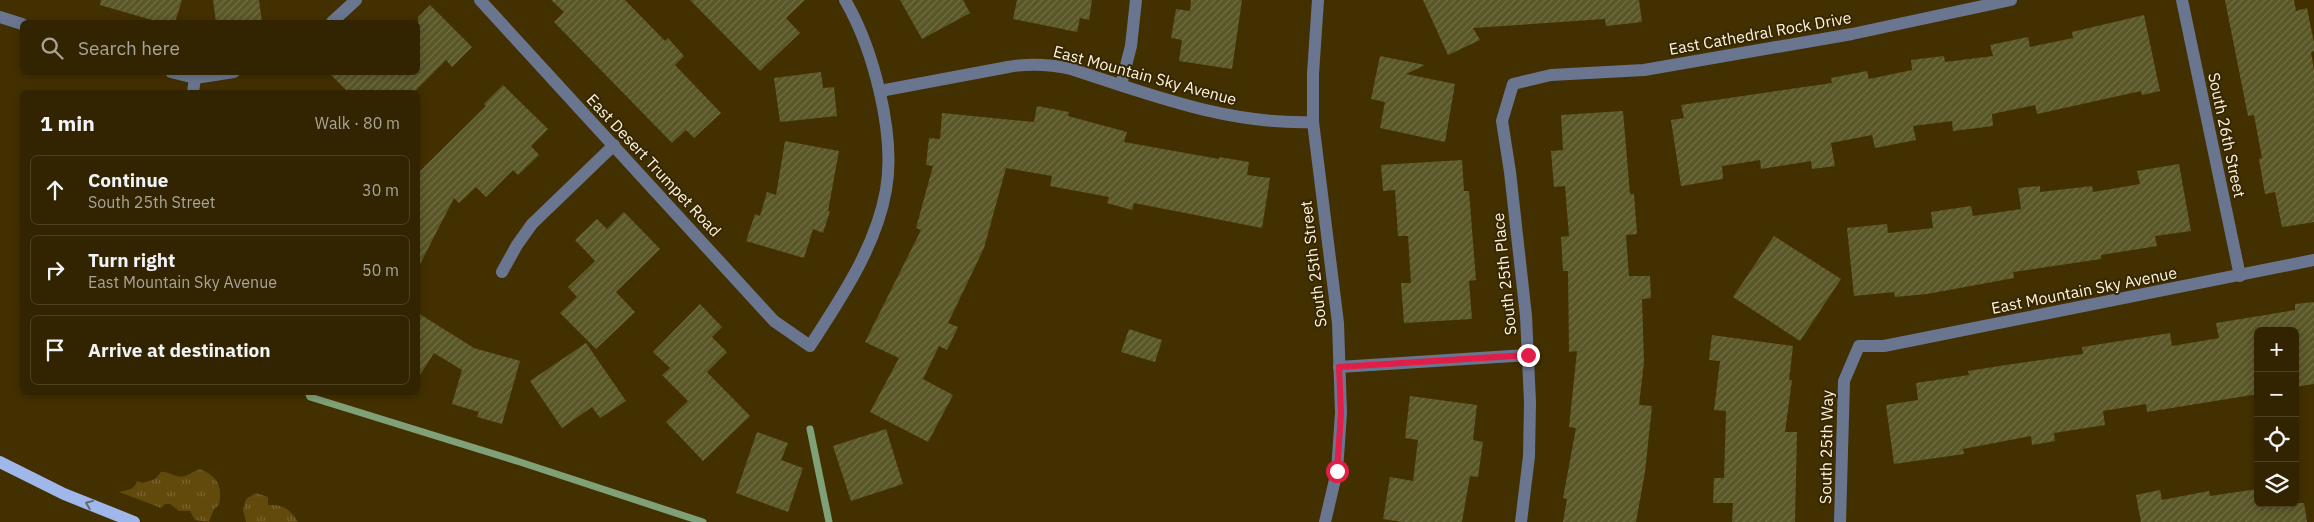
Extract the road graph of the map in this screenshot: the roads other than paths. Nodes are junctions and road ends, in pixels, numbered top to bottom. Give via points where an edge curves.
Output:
1 (356, 0) edge
2 (480, 0) edge
3 (845, 0) edge
4 (1136, 0) edge
5 (1318, 0) edge
6 (2011, 0) edge
7 (2182, 0) edge
8 (0, 17) edge
9 (334, 20) edge
10 (20, 23) edge
11 (183, 75) edge
12 (214, 75) edge
13 (195, 78) junction
14 (1513, 84) joint
15 (1121, 85) junction
16 (193, 90) edge
17 (880, 91) junction
18 (1314, 122) junction
19 (614, 145) junction
20 (2314, 260) edge
21 (502, 272) dead end
22 (2240, 276) junction
23 (1859, 346) joint
24 (1528, 355) junction
25 (1339, 367) junction
26 (0, 462) edge
27 (134, 522) edge
28 (1325, 522) edge
29 (1521, 522) edge
30 (1840, 522) edge

1 - 9 street
2 - 19 street, East Desert Trumpet Road
3 - 17 street via 860,25
4 - 15 street
5 - 18 street, South 25th Street via 1313,74
6 - 14 street, East Cathedral Rock Drive via 1852,34 1644,70 1551,75
7 - 22 street, South 26th Street
8 - 10 street
11 - 13 street
12 - 13 street
13 - 16 street
14 - 24 street, South 25th Place via 1502,121
15 - 17 street, East Mountain Sky Avenue via 1071,69 1028,63
15 - 18 street, East Mountain Sky Avenue via 1217,114 1279,123
17 - 19 street, East Desert Trumpet Road via 888,142 887,189 876,226 854,276 810,346 774,321
18 - 25 street, South 25th Street via 1338,323
19 - 21 street via 532,224
20 - 22 street, East Mountain Sky Avenue
22 - 23 street, East Mountain Sky Avenue via 1884,346
23 - 30 street, South 25th Way via 1844,381
24 - 25 street
24 - 29 street, South 25th Place via 1529,456
25 - 28 street, South 25th Street via 1341,413 1337,471
27 -> 26 main road via 64,494

